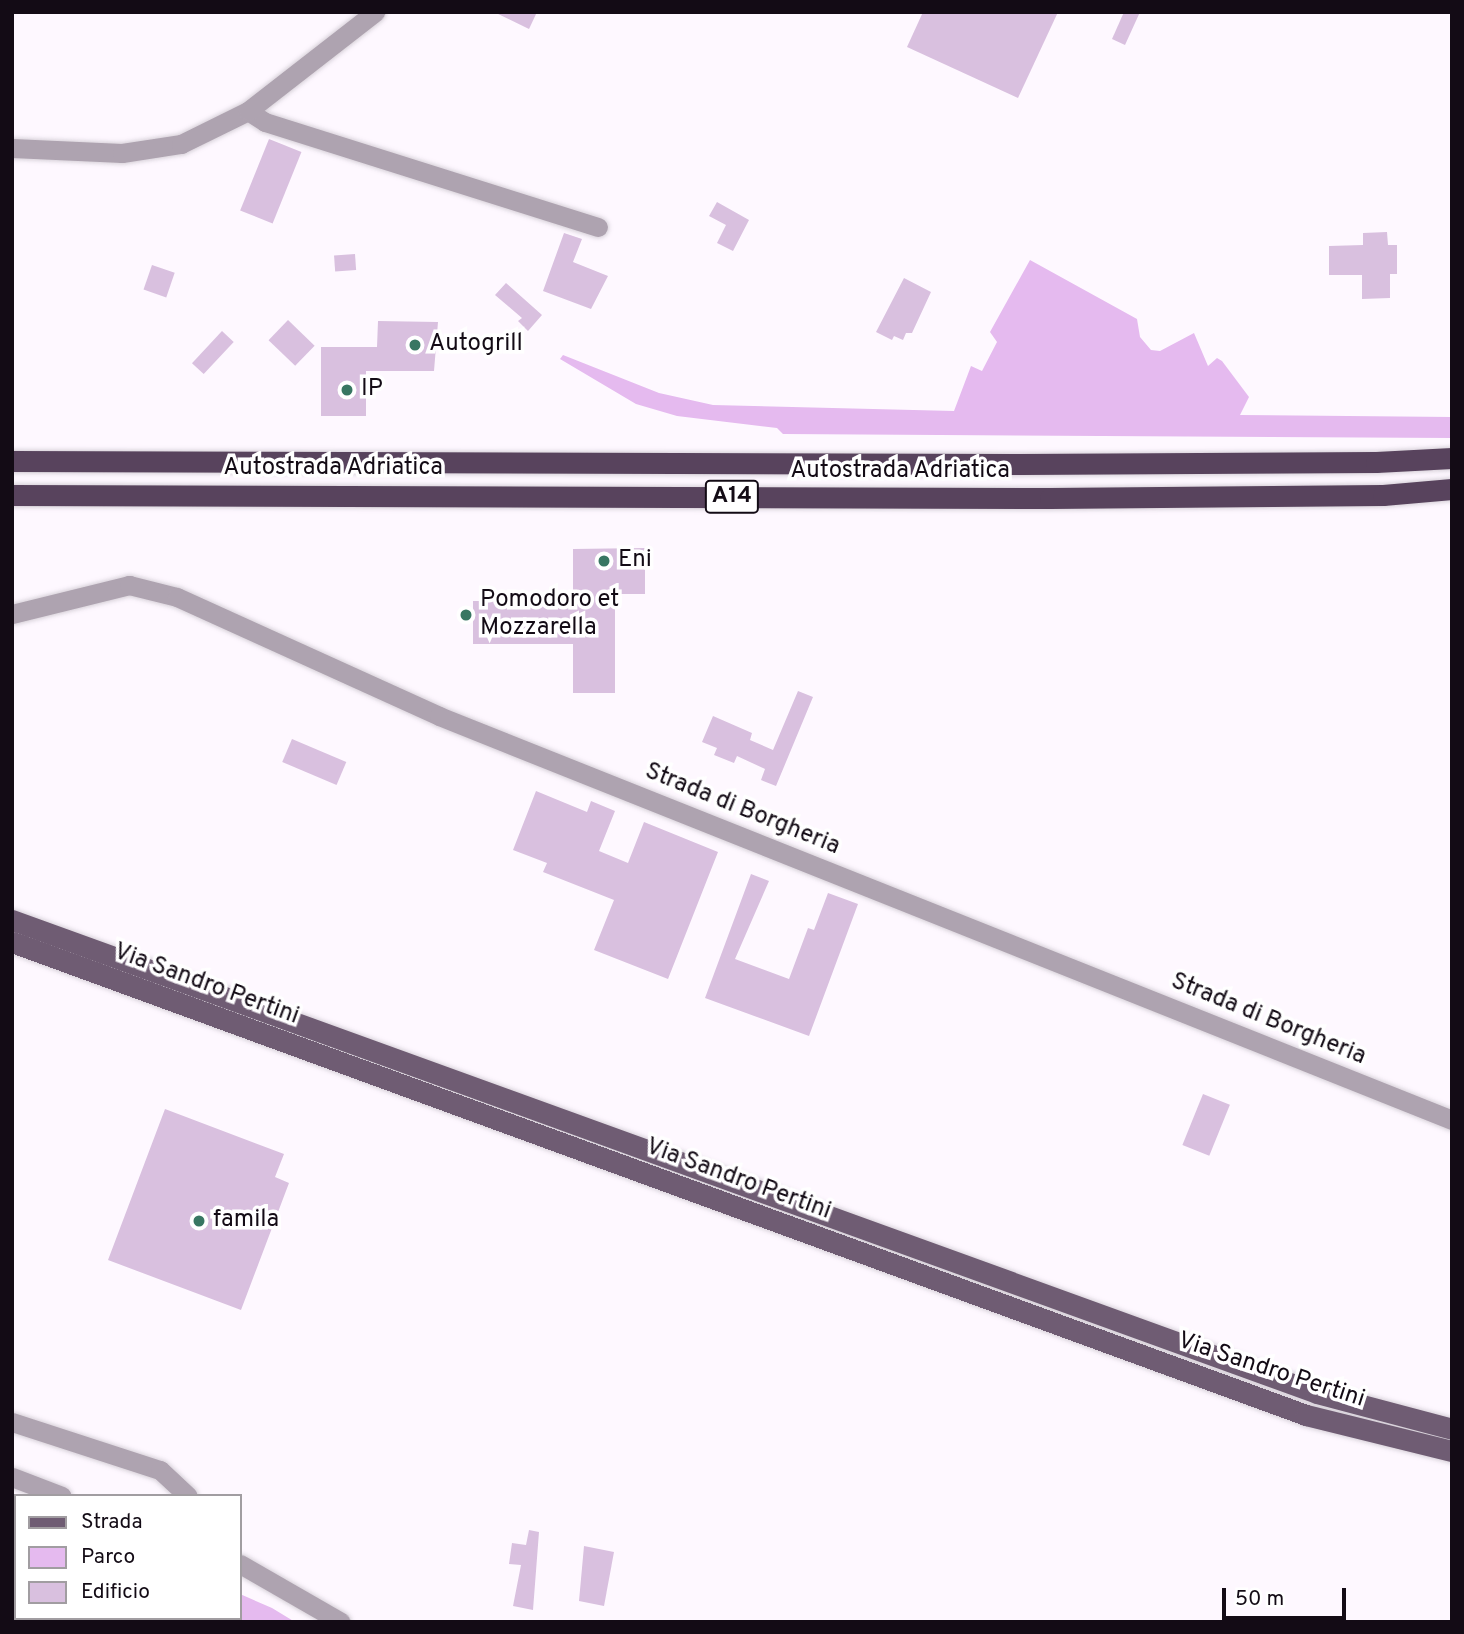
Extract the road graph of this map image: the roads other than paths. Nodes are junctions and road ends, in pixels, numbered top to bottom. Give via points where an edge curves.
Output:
1 (375, 12) edge
2 (248, 111) junction
3 (12, 148) edge
4 (598, 227) dead end
5 (1452, 458) edge
6 (12, 461) edge
7 (1452, 489) edge
8 (12, 495) edge
9 (12, 614) edge
10 (12, 920) edge
11 (12, 942) edge
12 (1452, 1120) edge
13 (12, 1422) edge
14 (1452, 1429) edge
15 (1452, 1451) edge
16 (12, 1477) edge
17 (180, 1491) edge
18 (57, 1494) edge
19 (242, 1564) edge
20 (341, 1622) edge

1 - 2 street
2 - 3 street via 181,144 122,153
2 - 4 street via 265,122
5 - 6 highway, Autostrada Adriatica / A14 via 1009,464
7 - 8 highway, Autostrada Adriatica / A14 via 1383,495 1050,498
9 - 12 street, Strada di Borgheria via 129,585 177,597 439,716
10 - 14 main road, Via Sandro Pertini via 1317,1393
11 - 15 main road, Via Sandro Pertini via 1306,1415
13 - 17 street via 160,1470
16 - 18 street
19 - 20 street

